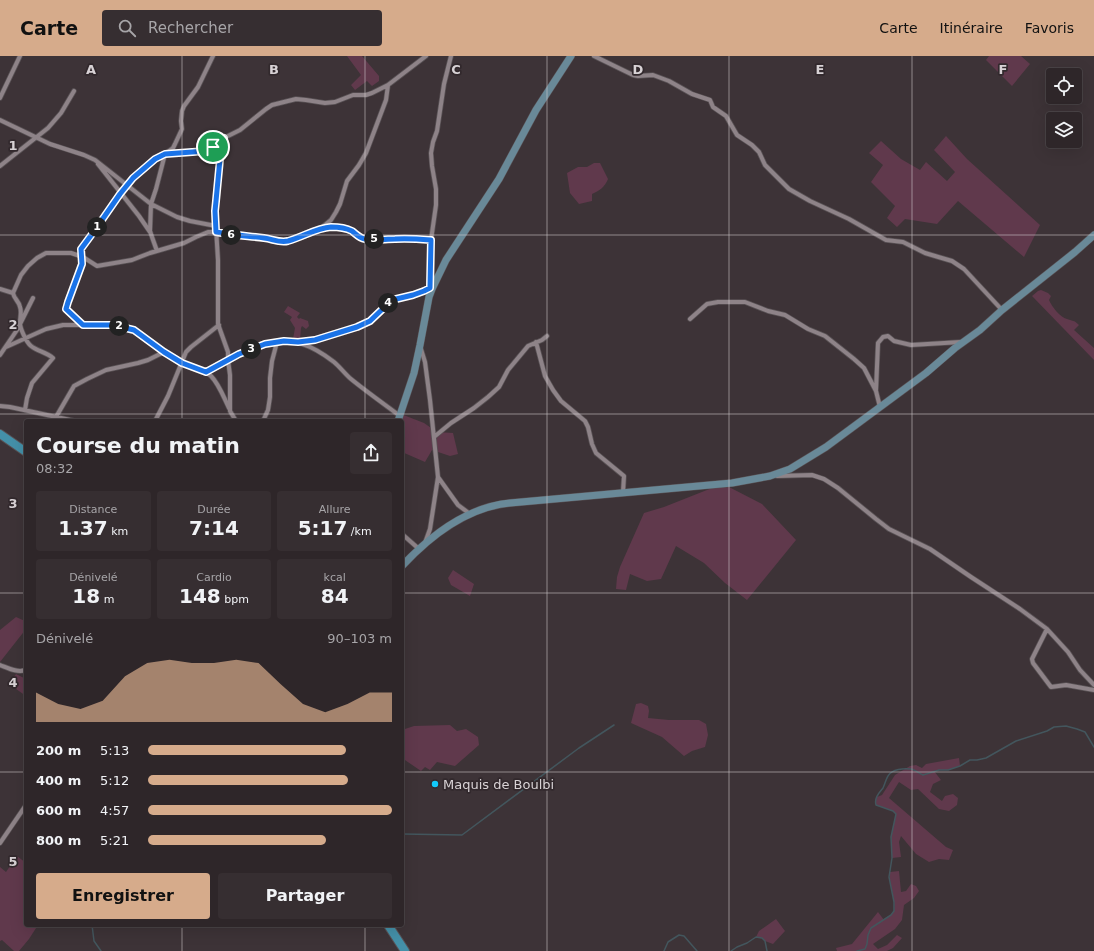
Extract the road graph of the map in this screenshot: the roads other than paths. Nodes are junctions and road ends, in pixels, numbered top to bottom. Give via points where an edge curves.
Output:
1 (20, 56) edge
2 (213, 56) edge
3 (426, 56) edge
4 (451, 56) edge
5 (571, 56) edge
6 (594, 56) edge
7 (388, 85) junction
8 (74, 91) dead end
9 (0, 98) edge
10 (0, 120) edge
11 (36, 138) junction
12 (224, 138) junction
13 (165, 154) junction
14 (95, 160) junction
15 (0, 166) edge
16 (127, 185) junction
17 (121, 193) junction
18 (151, 204) junction
19 (216, 226) junction
20 (320, 229) junction
21 (216, 232) junction
22 (151, 234) junction
23 (1094, 235) edge
24 (431, 240) junction
25 (157, 251) junction
26 (81, 257) junction
27 (436, 282) junction
28 (430, 288) junction
29 (0, 289) edge
30 (13, 293) junction
31 (429, 297) junction
32 (33, 298) dead end
33 (1002, 310) junction
34 (690, 319) dead end
35 (20, 324) junction
36 (83, 325) junction
37 (219, 325) junction
38 (547, 336) dead end
39 (25, 338) junction
40 (277, 342) junction
41 (298, 342) junction
42 (536, 342) junction
43 (963, 342) junction
44 (420, 345) junction
45 (6, 347) junction
46 (164, 352) junction
47 (0, 355) edge
48 (228, 360) junction
49 (182, 363) junction
50 (206, 372) junction
51 (876, 390) junction
52 (0, 406) edge
53 (880, 407) junction
54 (25, 410) junction
55 (230, 410) junction
56 (56, 417) junction
57 (399, 418) edge
58 (66, 419) edge
59 (156, 419) edge
60 (235, 419) edge
61 (263, 419) edge
62 (0, 434) edge
63 (434, 438) junction
64 (24, 451) edge
65 (770, 476) junction
66 (438, 477) junction
67 (623, 492) junction
68 (470, 514) junction
69 (404, 535) edge
70 (421, 547) junction
71 (404, 564) edge
72 (1047, 629) junction
73 (0, 665) edge
74 (24, 671) edge
75 (1094, 685) edge
76 (1094, 690) edge
77 (24, 808) edge
78 (0, 843) edge
79 (389, 927) edge
80 (405, 951) edge

1 - 9 street
2 - 13 street via 198,87 184,106 182,129 178,140
3 - 7 street
4 - 24 street via 431,153 436,205
5 - 27 street via 536,110 499,179 446,260
6 - 33 street via 633,75 653,75 710,100 713,107 726,116 737,135 759,152 765,165 789,189 886,240 903,242 925,253 952,261 964,269
7 - 12 street via 366,95 353,95 335,102 296,99 272,105 240,130
7 - 20 street via 386,100 366,153 347,181 336,212
8 - 11 street via 61,113
10 - 11 street
11 - 14 street
11 - 15 street
12 - 13 street via 206,151
12 - 19 street via 215,211
13 - 16 street via 140,171
13 - 18 street
14 - 16 street
14 - 17 street
16 - 17 street
16 - 18 street
17 - 22 street
17 - 26 street via 81,249
18 - 19 street via 177,217
18 - 22 street
19 - 21 street
20 - 21 street via 305,236 278,242 266,238
20 - 24 street via 338,227 364,239
21 - 25 street via 208,232
21 - 37 street
22 - 25 street
23 - 33 street
24 - 28 street
25 - 26 street via 132,260 97,266
26 - 30 street via 71,253 46,253 28,266
26 - 36 street via 82,264 66,309
27 - 28 street
27 - 31 street
28 - 31 street
28 - 41 street via 392,300 370,321 362,325 315,340
29 - 30 street
30 - 35 street via 21,309
31 - 44 street
32 - 35 street
33 - 43 street
34 - 51 street via 707,304 718,302 745,302 785,315 825,336 854,359 864,368
35 - 39 street
35 - 45 street
36 - 39 street via 63,325
36 - 46 street via 129,328
37 - 48 street
37 - 49 street via 186,352
38 - 42 street
39 - 45 street
39 - 54 street via 32,347 53,358 32,383
40 - 41 street
40 - 48 street via 248,350
40 - 61 street via 272,362 268,410
41 - 57 street via 332,361
42 - 63 street via 528,346 508,370 496,390
42 - 67 street via 545,376 553,390 561,401 585,422 596,453 624,476
43 - 51 street via 911,345 894,341 888,336 883,337 878,343
43 - 53 street
44 - 57 street
44 - 63 street via 425,362
45 - 47 street
46 - 49 street
46 - 56 street via 148,360 106,370 80,382 74,386
48 - 50 street
48 - 55 street
49 - 50 street
49 - 59 street
50 - 55 street via 217,384
51 - 53 street
52 - 54 street
53 - 65 street via 826,447 790,469
54 - 56 street
55 - 60 street
56 - 58 street
62 - 64 main road
63 - 66 street
65 - 67 street via 732,483
65 - 72 street via 812,475 824,479 889,529 930,549
66 - 68 street via 458,505
66 - 70 street via 430,529
67 - 68 street via 506,503
68 - 70 street via 450,525
69 - 70 street
70 - 71 street
72 - 75 street
72 - 76 street via 1032,658 1051,687 1066,685
73 - 74 street
77 - 78 street
79 - 80 main road

